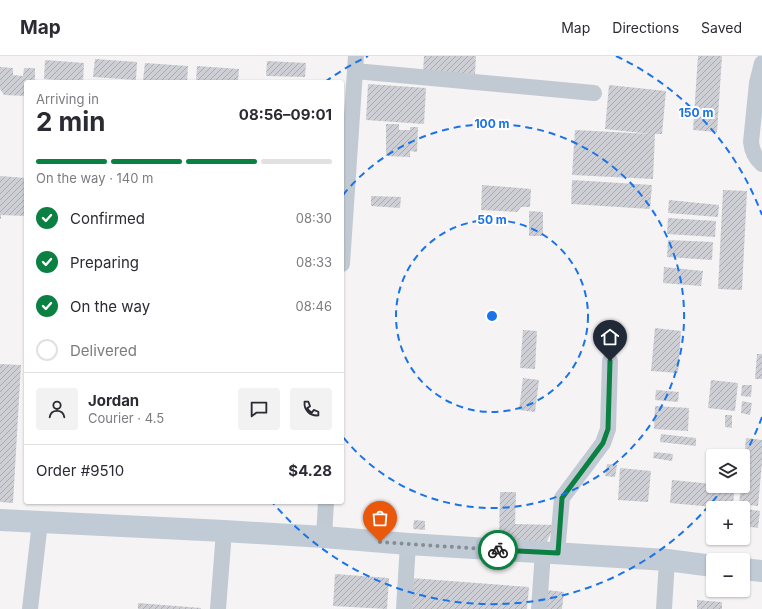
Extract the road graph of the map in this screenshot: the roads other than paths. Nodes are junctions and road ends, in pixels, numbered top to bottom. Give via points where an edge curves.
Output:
1 (762, 63) edge
2 (356, 64) edge
3 (594, 93) dead end
4 (762, 164) edge
5 (344, 235) edge
6 (610, 361) dead end
7 (326, 504) edge
8 (0, 520) edge
9 (40, 522) junction
10 (224, 531) junction
11 (324, 537) junction
12 (408, 544) junction
13 (550, 553) junction
14 (667, 560) junction
15 (706, 565) edge
16 (750, 570) edge
17 (762, 571) edge
18 (30, 609) edge
19 (218, 609) edge
20 (404, 609) edge
21 (539, 609) edge
22 (664, 609) edge

1 - 4 street via 750,142 752,152
2 - 3 street
2 - 5 street
6 - 13 street via 608,429 603,443 562,498
7 - 11 street
8 - 9 main road
9 - 10 main road
9 - 18 street
10 - 11 main road
10 - 19 street
11 - 12 main road
12 - 13 main road
12 - 20 street
13 - 14 main road
13 - 21 street
14 - 15 main road
14 - 22 street
16 - 17 main road

